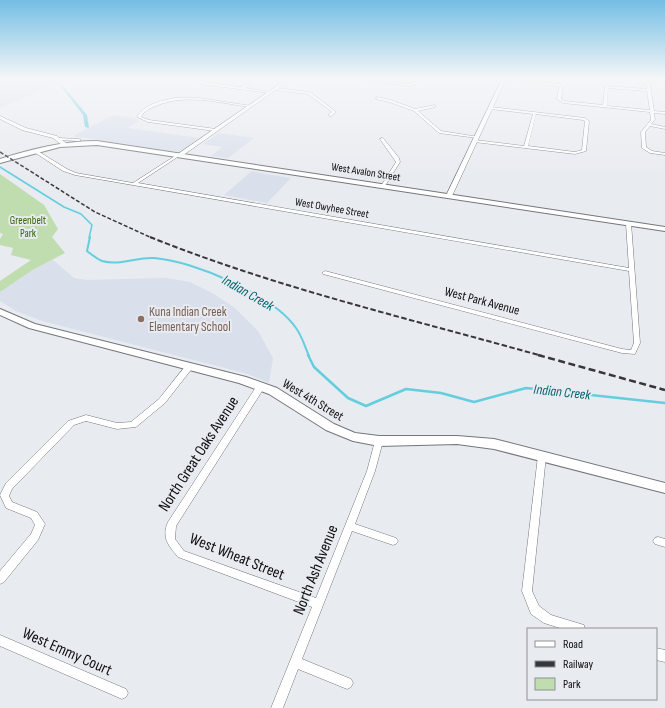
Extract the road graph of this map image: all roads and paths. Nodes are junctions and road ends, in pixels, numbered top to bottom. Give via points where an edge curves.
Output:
1 (142, 112) edge
2 (241, 112) edge
3 (334, 112) edge
4 (417, 112) edge
5 (488, 112) edge
6 (526, 112) edge
7 (652, 112) edge
8 (535, 113) junction
9 (330, 115) dead end
10 (0, 117) edge
11 (649, 125) junction
12 (665, 128) edge
13 (215, 130) junction
14 (59, 139) junction
15 (382, 139) dead end
16 (476, 139) junction
17 (79, 140) dead end
18 (64, 144) junction
19 (526, 147) junction
20 (35, 150) junction
21 (665, 154) edge
22 (179, 155) junction
23 (1, 160) edge
24 (134, 184) junction
25 (383, 186) junction
26 (449, 196) junction
27 (629, 224) junction
28 (665, 229) edge
29 (632, 270) junction
30 (325, 273) dead end
31 (0, 312) edge
32 (190, 366) junction
33 (261, 386) junction
34 (379, 442) junction
35 (542, 456) junction
36 (665, 488) edge
37 (350, 526) junction
38 (170, 540) joint
39 (393, 541) dead end
40 (0, 579) edge
41 (318, 604) junction
42 (577, 628) edge
43 (0, 640) edge
44 (295, 662) junction
45 (347, 683) dead end
46 (122, 693) dead end
47 (277, 708) edge

1 - 13 street via 139,117 148,121
2 - 13 street
3 - 9 street
4 - 16 street via 440,132
5 - 16 street
6 - 8 street
7 - 11 street via 653,120
8 - 19 street
8 - 19 street via 587,121 584,151 581,153
10 - 14 street via 24,130
11 - 12 street
11 - 21 street via 643,134 644,148
13 - 22 street
14 - 17 street
14 - 18 street
15 - 25 street via 397,157 398,162
16 - 19 street
16 - 26 street
18 - 20 main road, West Avalon Street
18 - 22 main road, West Avalon Street via 97,143
20 - 23 main road, West Avalon Street
20 - 24 street, West Owyhee Street via 65,170 76,174
22 - 24 street
22 - 25 main road, West Avalon Street
24 - 29 street, West Owyhee Street
25 - 26 main road, West Avalon Street
26 - 27 main road, West Avalon Street
27 - 28 main road, West Avalon Street
27 - 29 street
29 - 30 street, West Park Avenue via 637,343 633,352
31 - 32 main road, West 4th Street via 32,326
32 - 33 main road, West 4th Street
32 - 40 street via 162,400 139,421 125,427 86,418 76,420 9,486 4,496 9,505 34,515 40,524 36,537
33 - 34 main road, West 4th Street via 289,400 330,427 353,437
33 - 38 street, North Great Oaks Avenue via 171,525
34 - 35 main road, West 4th Street via 476,441
34 - 37 street, North Ash Avenue
35 - 36 main road, West 4th Street
35 - 42 street via 527,591 535,610 548,619
37 - 39 street
37 - 41 street, North Ash Avenue
38 - 41 street, West Wheat Street via 181,554
41 - 44 street, North Ash Avenue
43 - 46 street, West Emmy Court
44 - 45 street
44 - 47 street, North Ash Avenue

